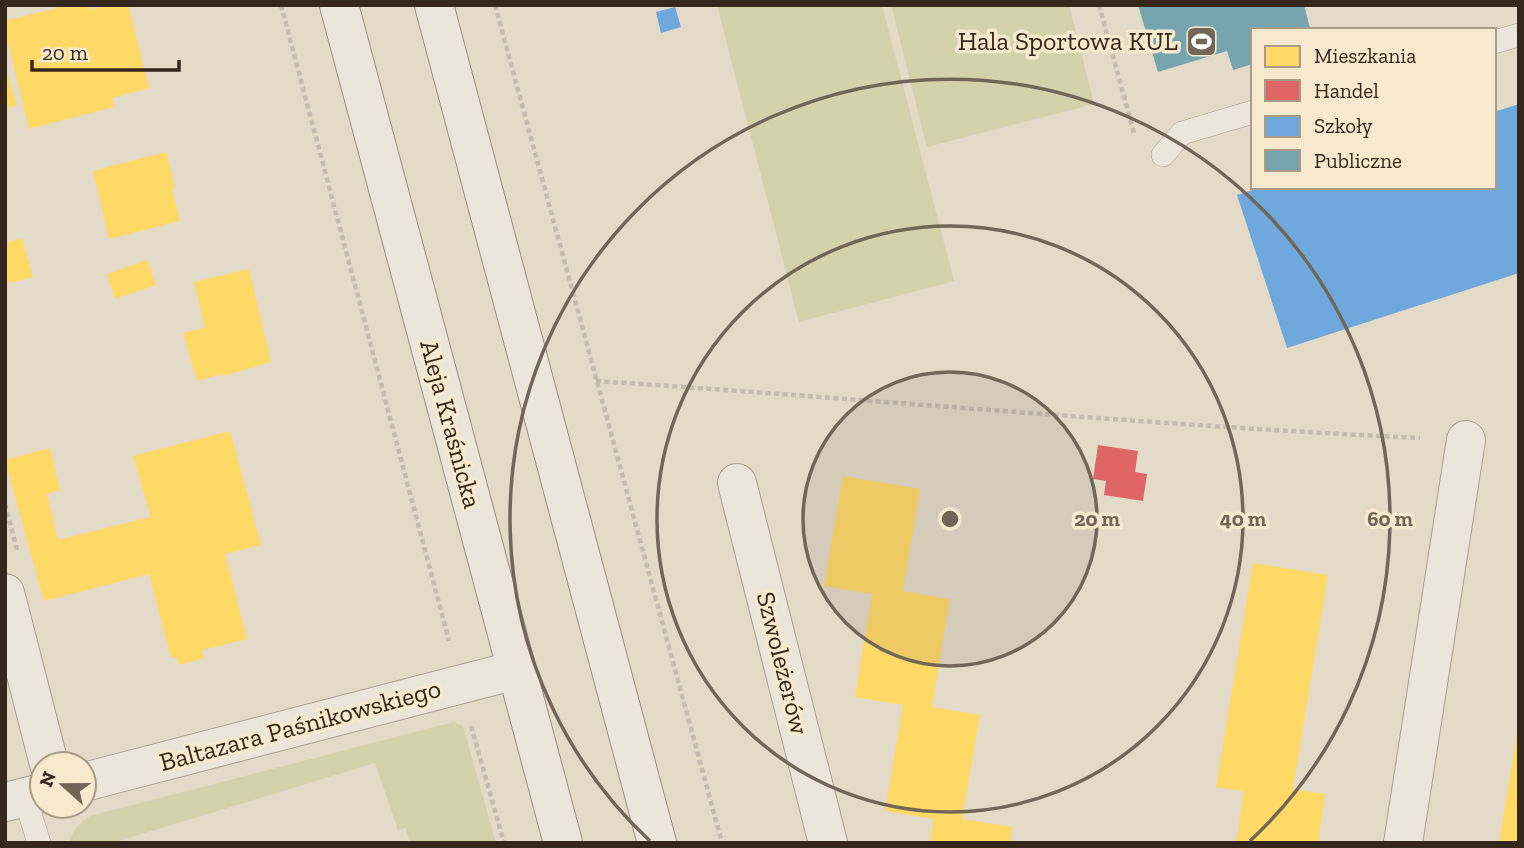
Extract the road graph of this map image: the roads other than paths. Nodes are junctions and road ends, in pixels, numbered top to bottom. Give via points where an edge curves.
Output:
1 (339, 5) edge
2 (434, 5) edge
3 (1519, 35) edge
4 (1496, 41) edge
5 (1251, 113) edge
6 (1163, 155) dead end
7 (1466, 440) road end
8 (737, 484) dead end
9 (5, 593) edge
10 (516, 670) junction
11 (45, 750) edge
12 (98, 778) edge
13 (24, 797) edge
14 (38, 843) edge
15 (563, 843) edge
16 (657, 843) edge
17 (828, 843) edge
18 (1403, 843) edge

1 - 10 main road, Aleja Kraśnicka
2 - 16 main road
3 - 4 lane
5 - 6 lane via 1182,133
7 - 18 main road
8 - 17 main road, Szwoleżerów
9 - 11 main road
10 - 12 main road, Baltazara Paśnikowskiego
10 - 15 main road, Aleja Kraśnicka
13 - 14 lane

